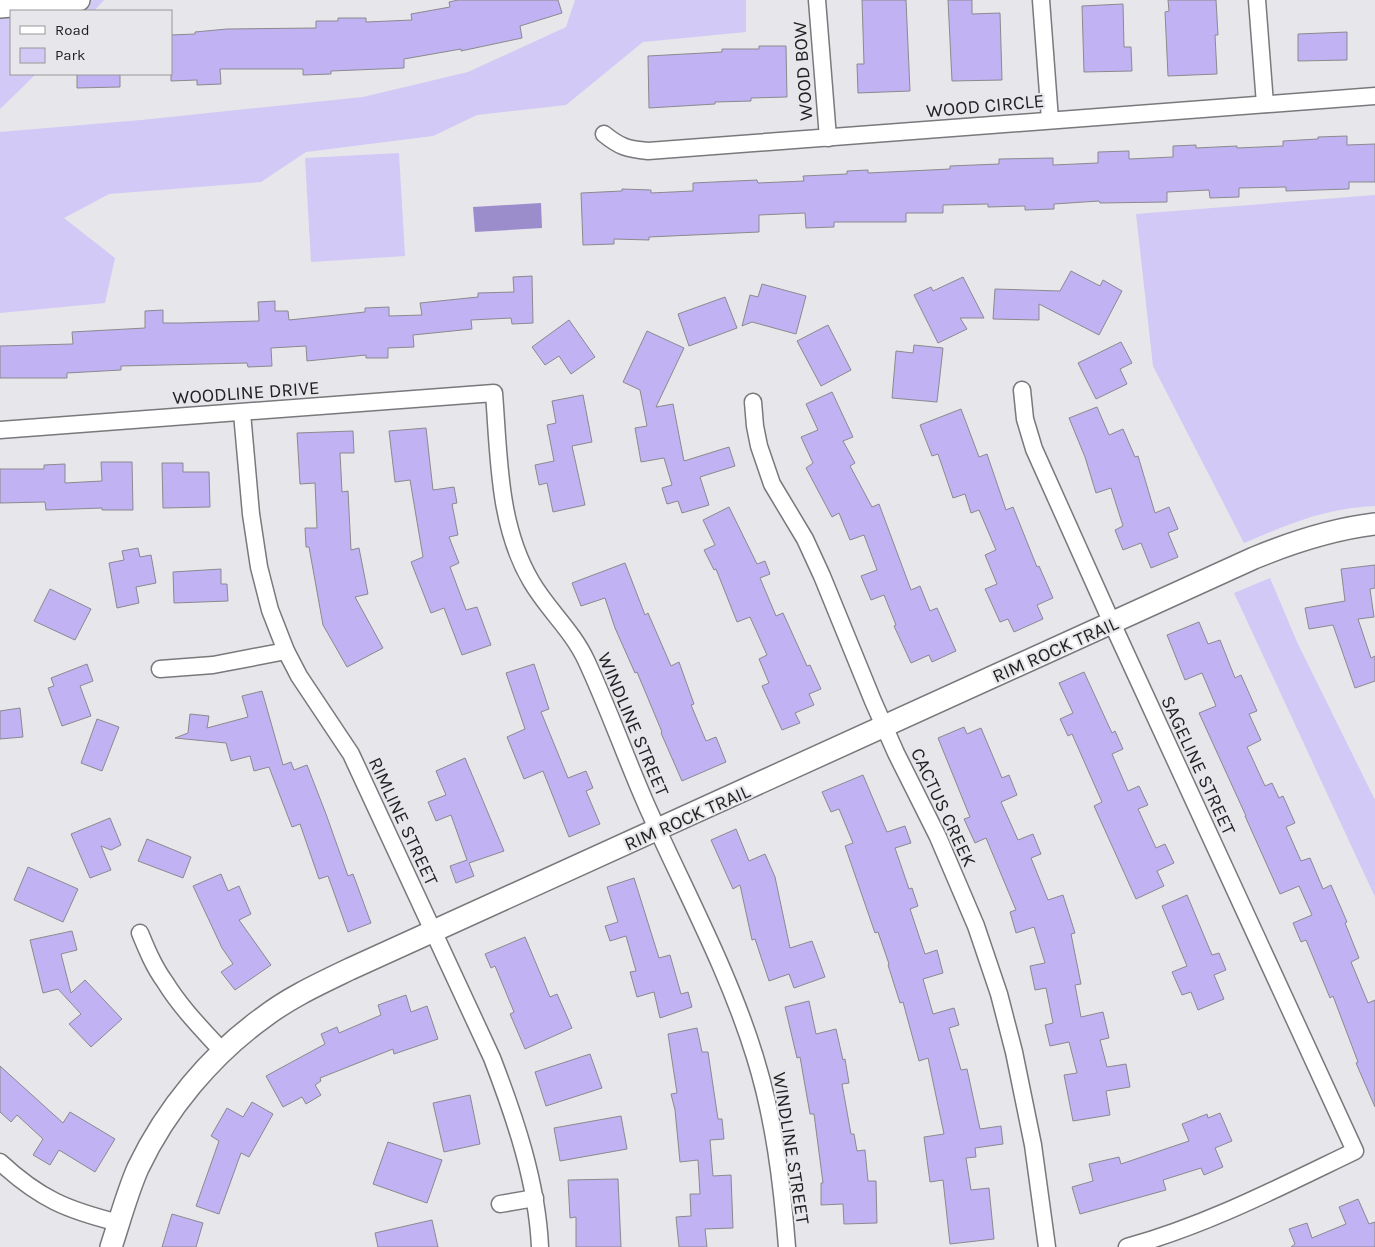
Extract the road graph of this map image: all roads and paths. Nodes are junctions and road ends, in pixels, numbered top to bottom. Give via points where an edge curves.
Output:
1 (78, 0) edge
2 (817, 0) edge
3 (1041, 0) edge
4 (1258, 0) edge
5 (0, 7) edge
6 (1375, 96) edge
7 (1265, 104) junction
8 (1050, 120) junction
9 (604, 134) dead end
10 (828, 138) junction
11 (1022, 390) dead end
12 (494, 393) joint
13 (753, 402) dead end
14 (242, 412) junction
15 (0, 430) edge
16 (1375, 524) edge
17 (1112, 624) junction
18 (286, 651) junction
19 (160, 669) dead end
20 (884, 727) junction
21 (658, 830) junction
22 (433, 932) junction
23 (140, 933) dead end
24 (223, 1052) junction
25 (0, 1162) edge
26 (535, 1198) junction
27 (500, 1204) dead end
28 (119, 1223) junction
29 (111, 1247) edge
30 (540, 1247) edge
31 (787, 1247) edge
32 (1047, 1247) edge
33 (1127, 1247) edge

1 - 5 street
2 - 10 street, WOOD BOW
3 - 8 street
4 - 7 street
6 - 7 street, WOOD CIRCLE
7 - 8 street, WOOD CIRCLE
8 - 10 street, WOOD CIRCLE
9 - 10 street, WOOD CIRCLE via 629,149 648,151
11 - 17 street, SAGELINE STREET via 1025,419 1034,449
12 - 14 street, WOODLINE DRIVE
12 - 21 street, WINDLINE STREET via 501,494 517,552 531,581 572,635 585,658
13 - 20 street, CACTUS CREEK via 758,446 772,484 805,539
14 - 15 street, WOODLINE DRIVE
14 - 18 street, RIMLINE STREET via 259,567 270,610
16 - 17 street, RIM ROCK TRAIL via 1325,533 1282,547
17 - 20 street, RIM ROCK TRAIL
17 - 33 street, SAGELINE STREET via 1355,1151 1223,1214
18 - 19 street via 214,665
18 - 22 street, RIMLINE STREET via 298,676 351,754
20 - 21 street, RIM ROCK TRAIL
20 - 32 street, CACTUS CREEK via 942,846 976,926 999,994 1033,1145
21 - 22 street, RIM ROCK TRAIL
21 - 31 street, WINDLINE STREET via 729,984 755,1056 776,1148
22 - 24 street, RIM ROCK TRAIL via 287,1001
22 - 26 street, RIMLINE STREET via 511,1106
23 - 24 street via 163,981
24 - 28 street, RIM ROCK TRAIL via 187,1090 152,1142 134,1178
25 - 28 street via 29,1187 56,1203
26 - 27 street
26 - 30 street, RIMLINE STREET
28 - 29 street, RIM ROCK TRAIL

